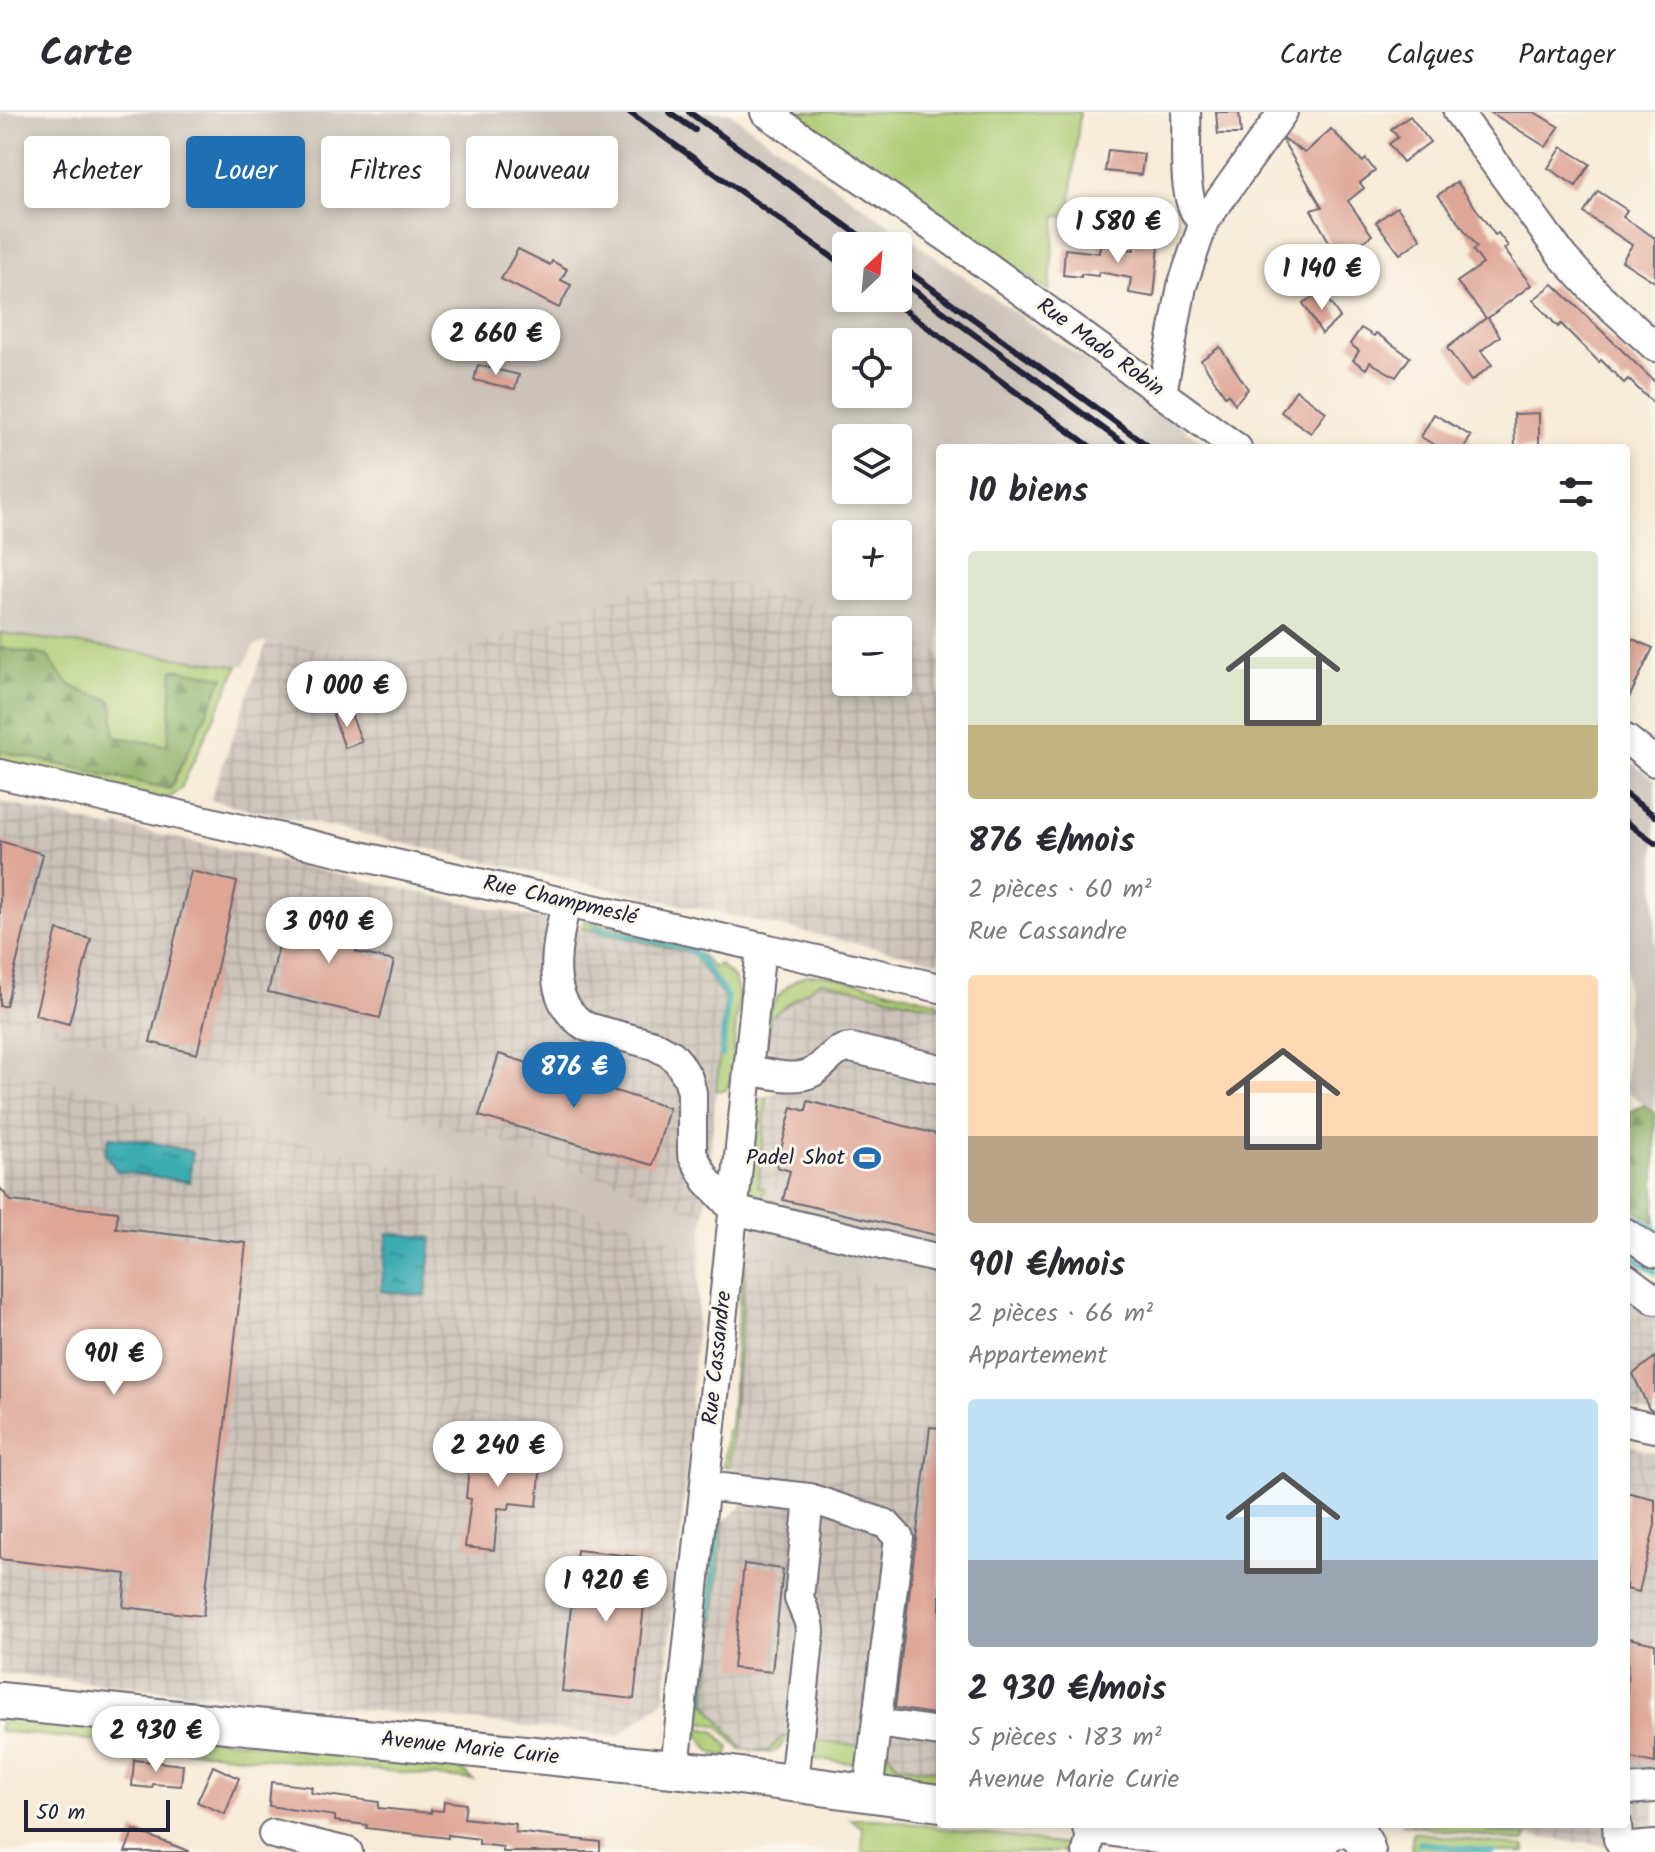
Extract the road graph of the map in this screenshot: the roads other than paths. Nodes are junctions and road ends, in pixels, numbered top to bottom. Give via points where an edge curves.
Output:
1 (765, 112) edge
2 (1186, 112) edge
3 (1283, 112) edge
4 (1458, 112) edge
5 (1204, 222) junction
6 (1655, 347) edge
7 (1162, 393) junction
8 (1232, 444) edge
9 (1630, 742) edge
10 (1655, 762) edge
11 (0, 774) edge
12 (566, 903) junction
13 (761, 947) junction
14 (936, 987) edge
15 (936, 1068) edge
16 (748, 1070) junction
17 (734, 1210) junction
18 (1630, 1236) edge
19 (1655, 1253) edge
20 (936, 1258) edge
21 (1630, 1281) edge
22 (1655, 1300) edge
23 (1630, 1423) edge
24 (1655, 1428) edge
25 (705, 1486) junction
26 (809, 1498) junction
27 (0, 1701) edge
28 (877, 1723) junction
29 (936, 1731) edge
30 (675, 1769) junction
31 (794, 1783) junction
32 (1655, 1788) edge
33 (1630, 1790) edge
34 (868, 1793) junction
35 (936, 1802) edge
36 (1091, 1828) edge
37 (1120, 1828) edge
38 (273, 1834) dead end
39 (1337, 1836) edge
40 (1261, 1838) edge
41 (1622, 1842) edge
42 (1655, 1845) edge
43 (348, 1852) edge
44 (1087, 1852) edge
45 (1399, 1852) edge

1 - 7 street, Rue Mado Robin
2 - 5 street via 1188,195 1196,217
3 - 5 street
4 - 6 street via 1563,257
5 - 7 street via 1182,286
7 - 8 street, Rue Mado Robin
9 - 10 street
11 - 12 street, Rue Champmeslé
12 - 13 street, Rue Champmeslé
12 - 17 street via 555,968 566,1007 587,1027 654,1045 679,1063 692,1092 692,1154 707,1181
13 - 14 street, Rue Champmeslé
13 - 16 street, Rue Cassandre
15 - 16 street via 851,1048 838,1050 810,1074
16 - 17 street, Rue Cassandre
17 - 20 street
17 - 25 street, Rue Cassandre
18 - 19 street
21 - 22 street
23 - 24 street
25 - 26 street
25 - 30 street, Rue Cassandre
26 - 28 street via 886,1524 899,1538
26 - 31 street via 799,1598 810,1631
27 - 30 main road, Avenue Marie Curie
28 - 29 street
28 - 34 street
30 - 31 main road, Avenue Marie Curie
31 - 34 main road, Avenue Marie Curie
32 - 33 street
34 - 35 main road, Avenue Marie Curie
36 - 44 street
37 - 40 main road
38 - 43 street
39 - 40 main road via 1299,1842
39 - 45 main road
41 - 42 street

